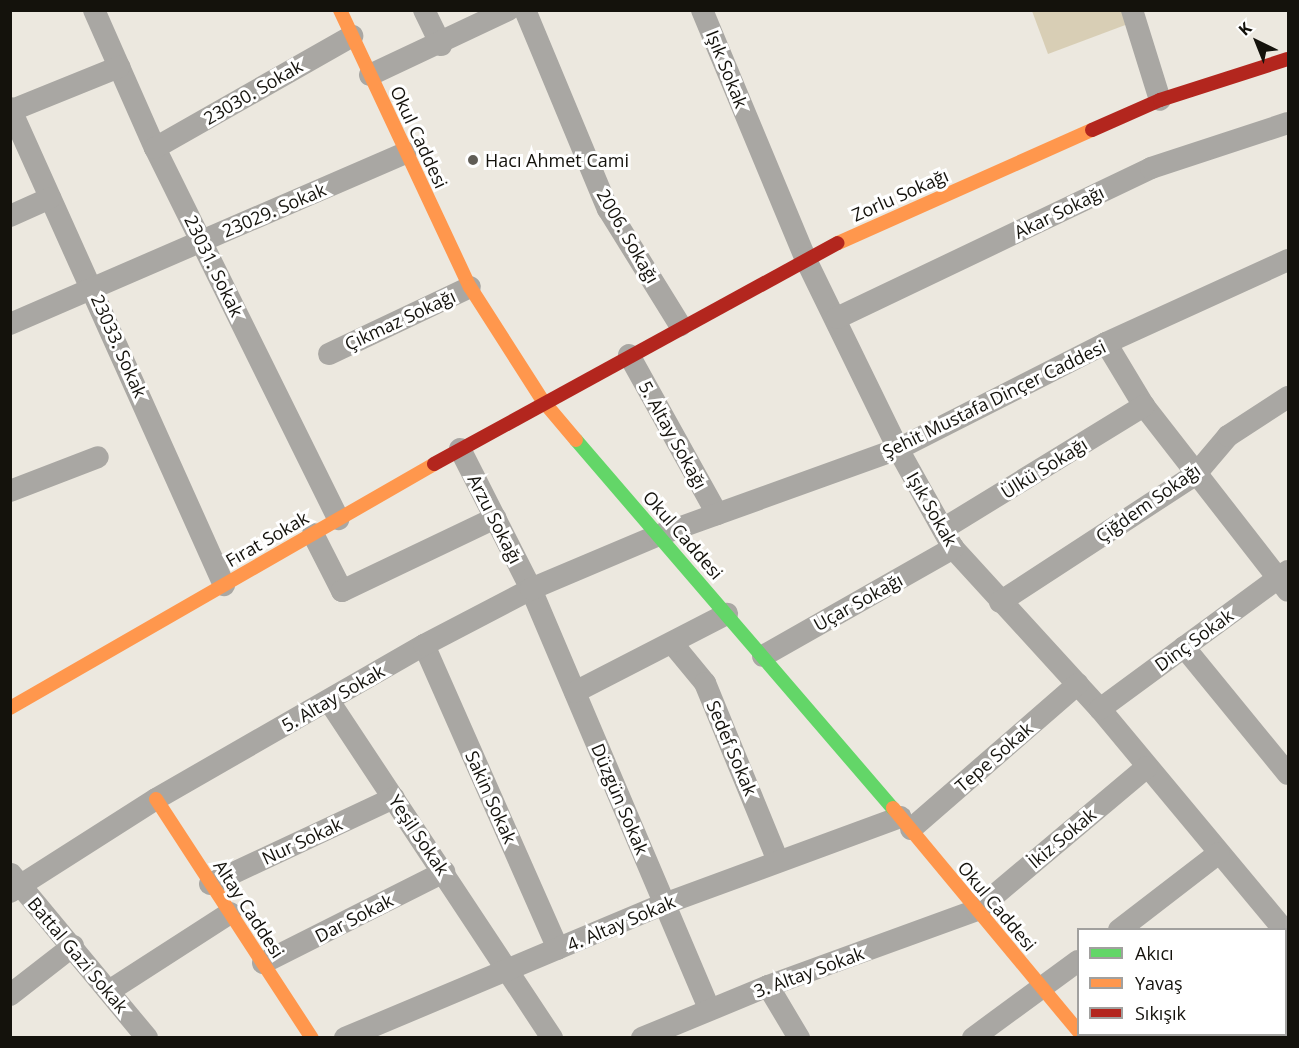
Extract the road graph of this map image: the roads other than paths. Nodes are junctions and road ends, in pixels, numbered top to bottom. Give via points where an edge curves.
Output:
1 (340, 10) edge
2 (424, 10) edge
3 (508, 10) edge
4 (525, 10) edge
5 (702, 10) edge
6 (1132, 10) edge
7 (97, 11) edge
8 (351, 36) junction
9 (441, 45) junction
10 (1288, 58) edge
11 (119, 67) junction
12 (370, 75) junction
13 (1160, 100) junction
14 (11, 110) edge
15 (1288, 123) edge
16 (155, 148) junction
17 (406, 153) junction
18 (50, 198) junction
19 (10, 216) edge
20 (201, 241) junction
21 (805, 258) junction
22 (1288, 260) edge
23 (470, 287) junction
24 (94, 288) junction
25 (837, 318) junction
26 (10, 324) edge
27 (680, 325) junction
28 (1106, 343) junction
29 (330, 354) dead end
30 (629, 355) junction
31 (1288, 397) edge
32 (543, 401) junction
33 (1144, 406) junction
34 (460, 449) junction
35 (898, 449) junction
36 (98, 457) dead end
37 (1195, 475) junction
38 (10, 491) edge
39 (717, 514) junction
40 (495, 518) junction
41 (338, 519) junction
42 (313, 534) junction
43 (659, 535) junction
44 (948, 539) junction
45 (1285, 580) edge
46 (224, 585) junction
47 (531, 589) junction
48 (1000, 602) junction
49 (727, 614) junction
50 (672, 643) junction
51 (424, 645) junction
52 (1184, 647) junction
53 (763, 656) junction
54 (1078, 684) junction
55 (575, 692) junction
56 (329, 701) junction
57 (10, 708) edge
58 (1101, 709) junction
59 (1147, 767) junction
60 (1288, 774) edge
61 (394, 798) junction
62 (156, 800) junction
63 (906, 823) junction
64 (1219, 853) junction
65 (778, 861) junction
66 (444, 872) junction
67 (13, 883) edge
68 (210, 884) junction
69 (664, 904) junction
70 (977, 910) junction
71 (230, 913) junction
72 (1122, 928) edge
73 (1283, 928) edge
74 (74, 946) junction
75 (558, 949) junction
76 (1077, 962) edge
77 (263, 963) junction
78 (509, 970) junction
79 (768, 986) junction
80 (1043, 988) junction
81 (109, 991) junction
82 (10, 995) edge
83 (709, 1009) junction
84 (1077, 1030) edge
85 (147, 1038) edge
86 (312, 1038) edge
87 (345, 1038) edge
88 (552, 1038) edge
89 (642, 1038) edge
90 (799, 1038) edge
91 (973, 1038) edge

1 - 8 main road, Okul Caddesi
2 - 9 street
3 - 9 street
4 - 27 street, 2006. Sokağı via 608,208
5 - 21 street, Işık Sokak
6 - 13 street
7 - 11 street, 23031. Sokak
8 - 12 main road, Okul Caddesi
8 - 16 street, 23030. Sokak
9 - 12 street
10 - 13 main road, Zorlu Sokağı
11 - 14 street
11 - 16 street, 23031. Sokak
12 - 17 main road, Okul Caddesi
13 - 21 main road, Zorlu Sokağı
14 - 18 street, 23033. Sokak
15 - 25 street, Akar Sokağı via 1151,168
16 - 20 street, 23031. Sokak
17 - 20 street, 23029. Sokak
17 - 23 main road, Okul Caddesi
18 - 19 street
18 - 24 street, 23033. Sokak
20 - 24 street, 23029. Sokak
20 - 41 street, 23031. Sokak
21 - 25 street, Işık Sokak
21 - 27 main road, Zorlu Sokağı
22 - 28 street, Şehit Mustafa Dinçer Caddesi
23 - 29 street, Çıkmaz Sokağı
23 - 32 main road, Okul Caddesi
24 - 26 street, 23029. Sokak
24 - 46 street, 23033. Sokak
25 - 35 street, Işık Sokak
27 - 30 main road, Zorlu Sokağı
28 - 33 street
28 - 35 street, Şehit Mustafa Dinçer Caddesi
30 - 32 main road, Zorlu Sokağı
30 - 39 street, 5. Altay Sokağı
31 - 37 street, Çiğdem Sokağı via 1228,436
32 - 34 main road, Fırat Sokak
32 - 43 main road, Okul Caddesi
33 - 37 street
33 - 44 street, Ülkü Sokağı
34 - 40 street, Arzu Sokağı
34 - 41 main road, Fırat Sokak
35 - 39 street, Şehit Mustafa Dinçer Caddesi
35 - 44 street, Işık Sokak
36 - 38 street
37 - 45 street
37 - 48 street, Çiğdem Sokağı
39 - 43 street, Şehit Mustafa Dinçer Caddesi
40 - 42 street via 342,591
40 - 47 street, Arzu Sokağı
41 - 42 main road, Fırat Sokak
42 - 46 main road, Fırat Sokak
43 - 47 street, 5. Altay Sokak
43 - 49 main road, Okul Caddesi
44 - 48 street, Işık Sokak
44 - 53 street, Uçar Sokağı
45 - 52 street, Dinç Sokak
46 - 57 main road, Fırat Sokak
47 - 51 street, 5. Altay Sokak
47 - 55 street, Düzgün Sokak
48 - 54 street, Işık Sokak
49 - 50 street
49 - 53 main road, Okul Caddesi
50 - 55 street
50 - 65 street, Sedef Sokak via 705,683
51 - 56 street, 5. Altay Sokak
51 - 75 street, Sakin Sokak
52 - 58 street, Dinç Sokak
52 - 60 street
53 - 63 main road, Okul Caddesi
54 - 58 street, Işık Sokak
54 - 63 street, Tepe Sokak
55 - 69 street, Düzgün Sokak
56 - 61 street, Yeşil Sokak
56 - 62 street, 5. Altay Sokak
58 - 59 street, Işık Sokak
59 - 64 street, Işık Sokak
59 - 70 street, İkiz Sokak
61 - 66 street, Yeşil Sokak
61 - 68 street, Nur Sokak
62 - 67 street, 5. Altay Sokak
62 - 68 main road, Altay Caddesi
63 - 65 street, 4. Altay Sokak
63 - 70 main road, Okul Caddesi
64 - 72 street
64 - 73 street, Işık Sokak
65 - 69 street, 4. Altay Sokak
66 - 77 street, Dar Sokak
66 - 78 street, Yeşil Sokak
67 - 74 street, Battal Gazi Sokak
68 - 71 main road, Altay Caddesi
69 - 75 street, 4. Altay Sokak
69 - 83 street, Düzgün Sokak
70 - 79 street, 3. Altay Sokak
70 - 80 main road, Okul Caddesi
71 - 77 main road, Altay Caddesi
71 - 81 street
74 - 81 street, Battal Gazi Sokak
74 - 82 street
75 - 78 street, 4. Altay Sokak
76 - 80 street
77 - 86 main road, Altay Caddesi
78 - 87 street, 4. Altay Sokak
78 - 88 street, Yeşil Sokak
79 - 83 street, 3. Altay Sokak
79 - 90 street
80 - 84 main road, Okul Caddesi
80 - 91 street
81 - 85 street, Battal Gazi Sokak
83 - 89 street, 3. Altay Sokak

